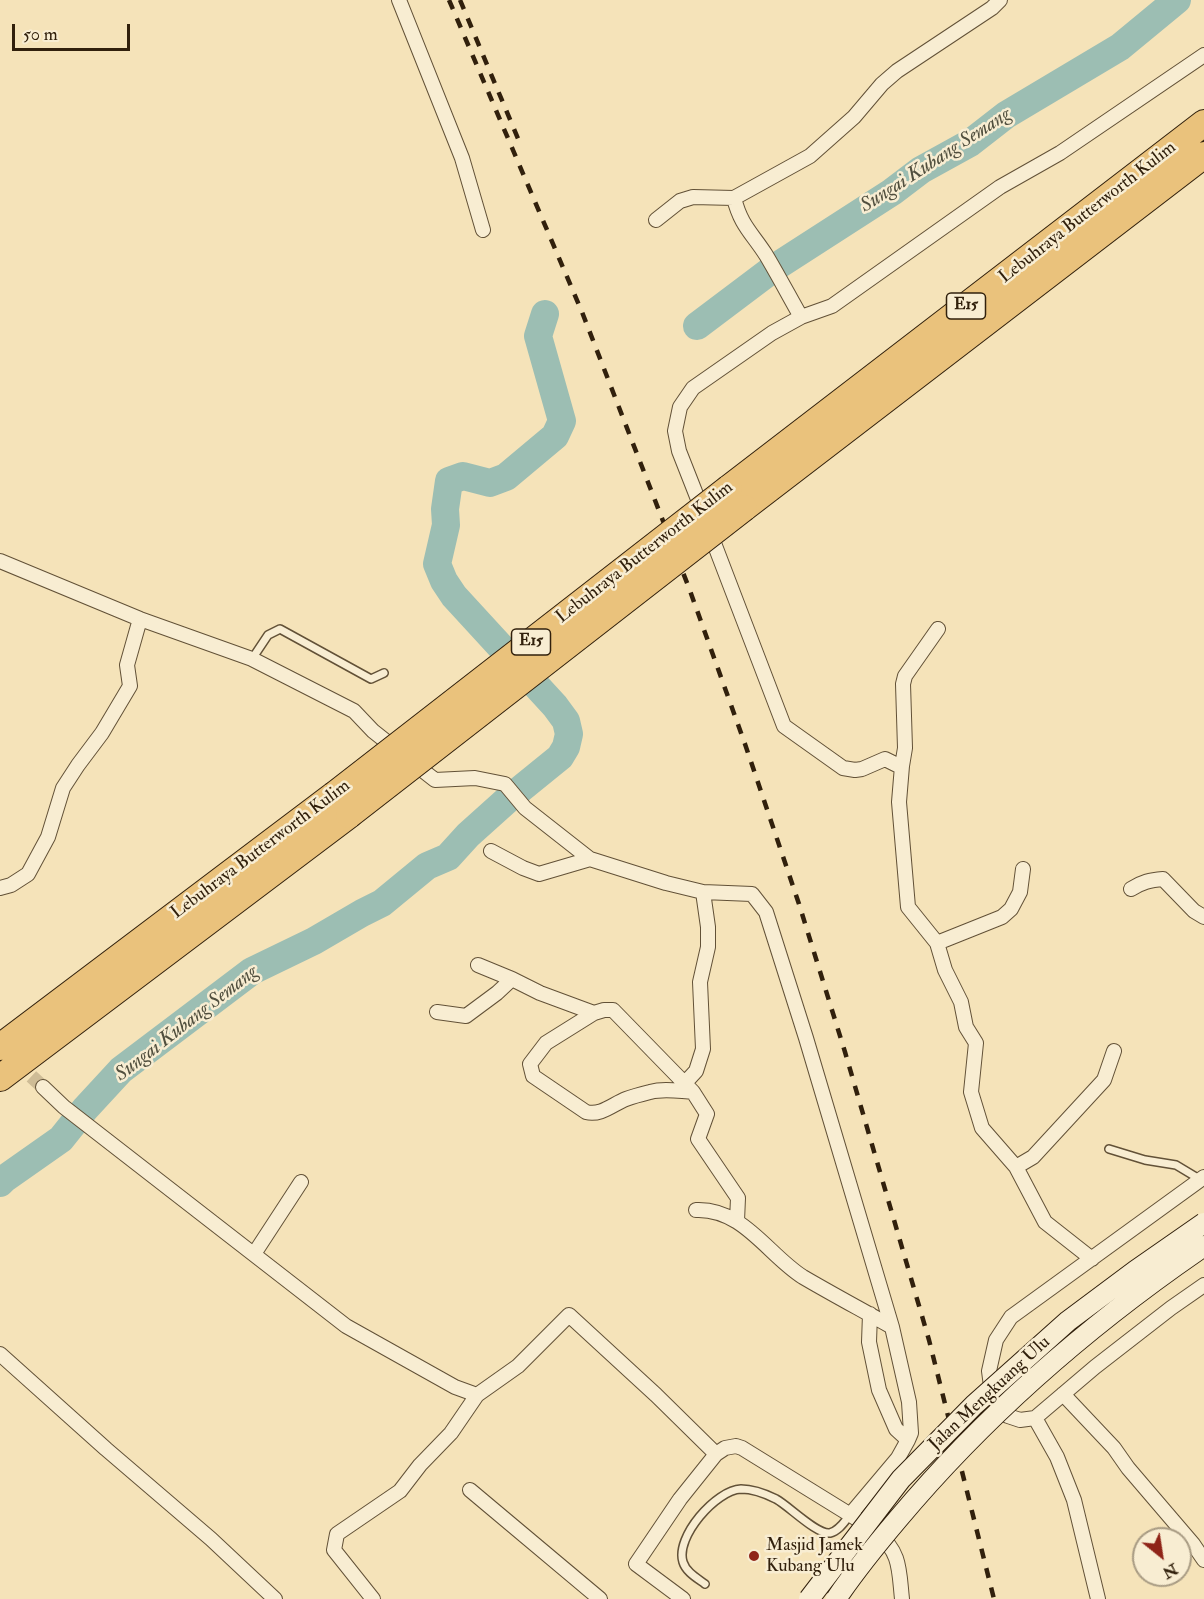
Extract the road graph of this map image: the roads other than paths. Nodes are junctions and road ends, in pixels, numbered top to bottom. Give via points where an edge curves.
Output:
1 (399, 0) edge
2 (1000, 0) edge
3 (1204, 55) edge
4 (1204, 123) edge
5 (1204, 155) edge
6 (734, 198) junction
7 (656, 220) dead end
8 (483, 230) dead end
9 (801, 317) junction
10 (736, 498) junction
11 (0, 561) edge
12 (140, 619) junction
13 (938, 629) dead end
14 (252, 659) junction
15 (384, 673) dead end
16 (902, 766) junction
17 (342, 805) junction
18 (491, 851) dead end
19 (590, 859) junction
20 (1023, 869) dead end
21 (0, 888) edge
22 (1131, 889) dead end
23 (704, 892) junction
24 (1204, 917) edge
25 (937, 943) junction
26 (478, 965) dead end
27 (512, 979) junction
28 (437, 1012) dead end
29 (594, 1013) junction
30 (0, 1047) edge
31 (1114, 1051) dead end
32 (0, 1078) edge
33 (43, 1087) tunnel mouth
34 (689, 1088) junction
35 (1109, 1149) dead end
36 (1016, 1167) junction
37 (1202, 1178) edge
38 (301, 1182) dead end
39 (696, 1210) dead end
40 (737, 1221) junction
41 (1204, 1223) edge
42 (1204, 1246) edge
43 (254, 1254) junction
44 (1092, 1258) junction
45 (1203, 1288) edge
46 (870, 1314) junction
47 (892, 1327) junction
48 (0, 1354) edge
49 (1063, 1394) junction
50 (477, 1395) junction
51 (1035, 1418) junction
52 (908, 1440) junction
53 (716, 1454) junction
54 (471, 1490) dead end
55 (850, 1515) junction
56 (1204, 1560) edge
57 (705, 1584) dead end
58 (276, 1599) edge
59 (373, 1599) edge
60 (600, 1599) edge
61 (683, 1599) edge
62 (809, 1599) edge
63 (836, 1599) edge
64 (902, 1599) edge
65 (1098, 1599) edge

1 - 8 street via 462,158
2 - 6 street via 897,70 854,117 810,156
3 - 9 street via 1060,153 1000,187 832,306
4 - 10 highway, Lebuhraya Butterworth Kulim / E15
5 - 10 highway, Lebuhraya Butterworth Kulim / E15
6 - 7 street via 693,197 680,201
6 - 9 street via 747,231 765,253
9 - 16 street via 693,388 680,407 675,431 679,451 784,726 843,768 862,769 885,759
10 - 17 highway, Lebuhraya Butterworth Kulim / E15, bridge
11 - 12 street
12 - 14 street
12 - 21 street via 127,665 130,686 63,788 48,837 28,874
13 - 16 street via 905,676
14 - 15 lane via 268,635 280,629 371,679
14 - 19 street via 354,711 435,780 475,778 505,784 525,808
16 - 25 street via 898,802 908,907
17 - 30 highway, Lebuhraya Butterworth Kulim / E15
17 - 32 highway, Lebuhraya Butterworth Kulim / E15
18 - 19 street via 539,874
19 - 23 street
20 - 25 street via 1020,892 1002,917
22 - 24 street via 1163,879
23 - 34 street via 708,947 700,982 703,1049
23 - 47 street via 752,894 766,912
25 - 36 street via 961,1002 966,1027 976,1043 971,1092 982,1128
26 - 27 street
27 - 28 street via 466,1016
27 - 29 street
29 - 34 street via 613,1010
29 - 34 street via 546,1043 530,1064 533,1076 591,1113 652,1091
31 - 36 street via 1104,1080 1033,1157
33 - 43 street
34 - 40 street via 707,1114 698,1139 738,1198
35 - 37 lane via 1176,1166
36 - 44 street via 1045,1222
37 - 44 street
38 - 43 street
39 - 40 street via 708,1210
40 - 46 street via 801,1275
41 - 62 main road, Jalan Mengkuang Ulu, bridge via 1068,1321 974,1405 901,1479
42 - 63 main road, Jalan Mengkuang Ulu, bridge via 1080,1337 992,1416 930,1481
43 - 50 street via 346,1326
44 - 51 street via 1011,1317 996,1340 990,1371 993,1401 1008,1416 1020,1420
45 - 49 street via 1171,1308
46 - 47 street
46 - 52 street via 869,1342 879,1390 896,1429
47 - 52 street via 909,1401
48 - 58 street
49 - 51 street
49 - 56 street via 1114,1448
50 - 53 street via 518,1366 568,1315
50 - 59 street via 451,1433 400,1491 337,1534 334,1550
51 - 65 street via 1057,1456 1074,1500
52 - 55 street via 898,1458
53 - 55 street via 725,1448 742,1448
53 - 61 street via 636,1564
54 - 60 street
55 - 57 lane via 841,1527 830,1533 821,1532 778,1500 759,1492 740,1489 722,1496 700,1515 681,1553 689,1572
55 - 64 street via 893,1549

